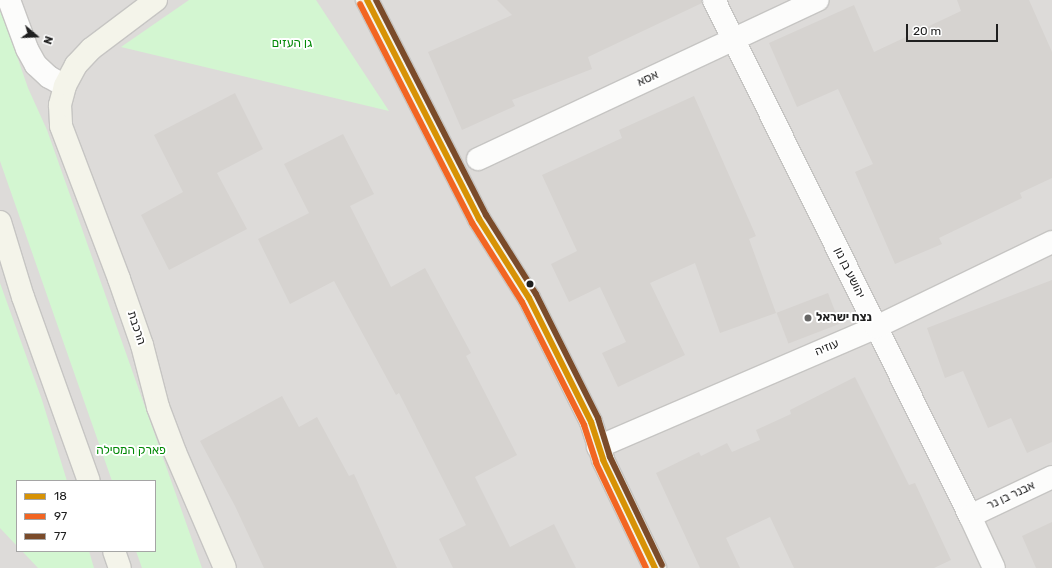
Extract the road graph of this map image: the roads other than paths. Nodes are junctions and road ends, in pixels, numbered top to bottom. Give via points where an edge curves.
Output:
1 (9, 0) edge
2 (156, 0) edge
3 (367, 0) edge
4 (714, 0) edge
5 (818, 0) edge
6 (733, 39) junction
7 (65, 86) junction
8 (478, 159) dead end
9 (0, 222) edge
10 (1052, 242) edge
11 (876, 326) junction
12 (598, 447) junction
13 (1052, 477) edge
14 (89, 480) edge
15 (970, 516) junction
16 (114, 552) edge
17 (120, 568) edge
18 (225, 568) edge
19 (654, 568) edge
20 (994, 568) edge

1 - 7 street via 26,49 36,65 49,77
2 - 7 street, הרכבת via 91,49 76,65
3 - 12 street via 479,219 529,298 591,422
4 - 6 street, יהושע בן נון
5 - 6 street, אסא
6 - 8 street, אסא
6 - 11 street, יהושע בן נון
7 - 18 street, הרכבת via 60,106 61,126 142,344 165,426
9 - 14 street via 23,297
10 - 11 street, עוזיה
11 - 12 street, עוזיה
11 - 15 street, יהושע בן נון
12 - 19 street
13 - 15 street, אבנר בן נר
15 - 20 street, יהושע בן נון
16 - 17 street

